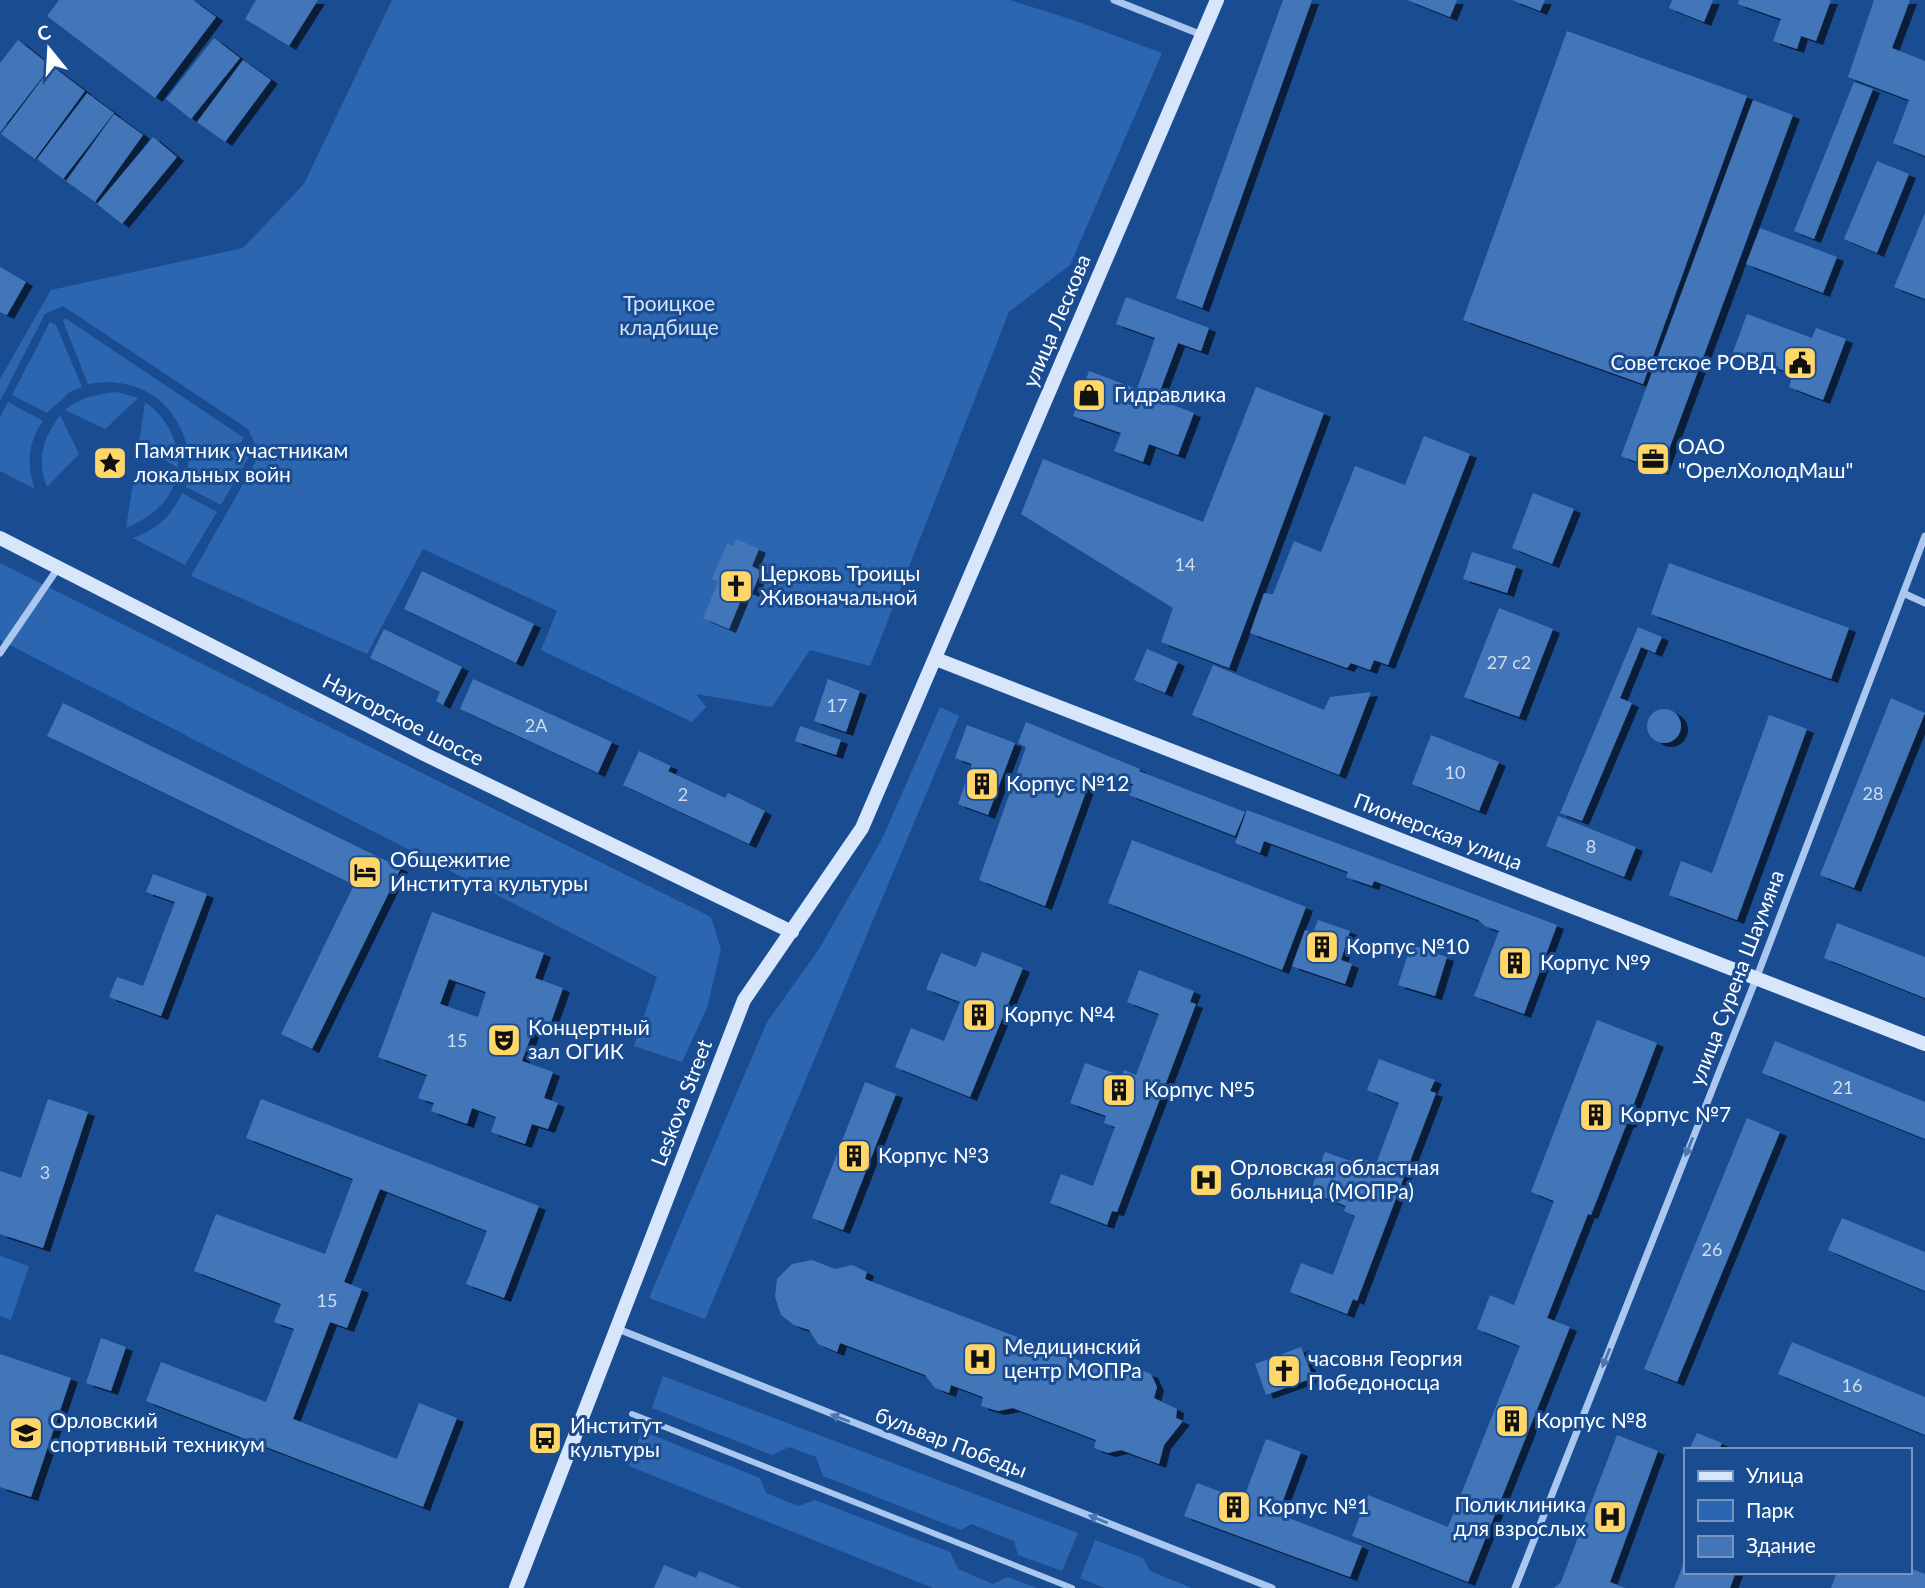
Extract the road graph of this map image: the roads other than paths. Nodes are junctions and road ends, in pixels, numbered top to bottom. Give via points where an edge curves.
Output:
1 (1114, 0) edge
2 (1217, 0) edge
3 (1202, 35) junction
4 (1925, 536) edge
5 (0, 538) edge
6 (58, 568) junction
7 (1903, 593) junction
8 (1925, 603) edge
9 (0, 653) edge
10 (936, 659) junction
11 (792, 932) junction
12 (1756, 979) junction
13 (1925, 1044) edge
14 (618, 1329) junction
15 (632, 1414) dead end
16 (516, 1588) edge
17 (1072, 1588) edge
18 (1272, 1588) edge
19 (1515, 1588) edge

1 - 3 street
2 - 3 main road, улица Лескова
3 - 10 main road, улица Лескова
4 - 7 street, улица Сурена Шаумяна
5 - 6 main road, Наугорское шоссе
6 - 9 street
6 - 11 main road, Наугорское шоссе via 471,777
7 - 8 street
7 - 12 street, улица Сурена Шаумяна
10 - 11 main road, Leskova Street via 862,828
10 - 12 main road, Пионерская улица
11 - 14 main road, Leskova Street via 744,1000
12 - 13 main road, Пионерская улица
12 -> 19 street, улица Сурена Шаумяна
14 - 16 main road, Leskova Street
18 -> 14 street, бульвар Победы
15 - 17 street

